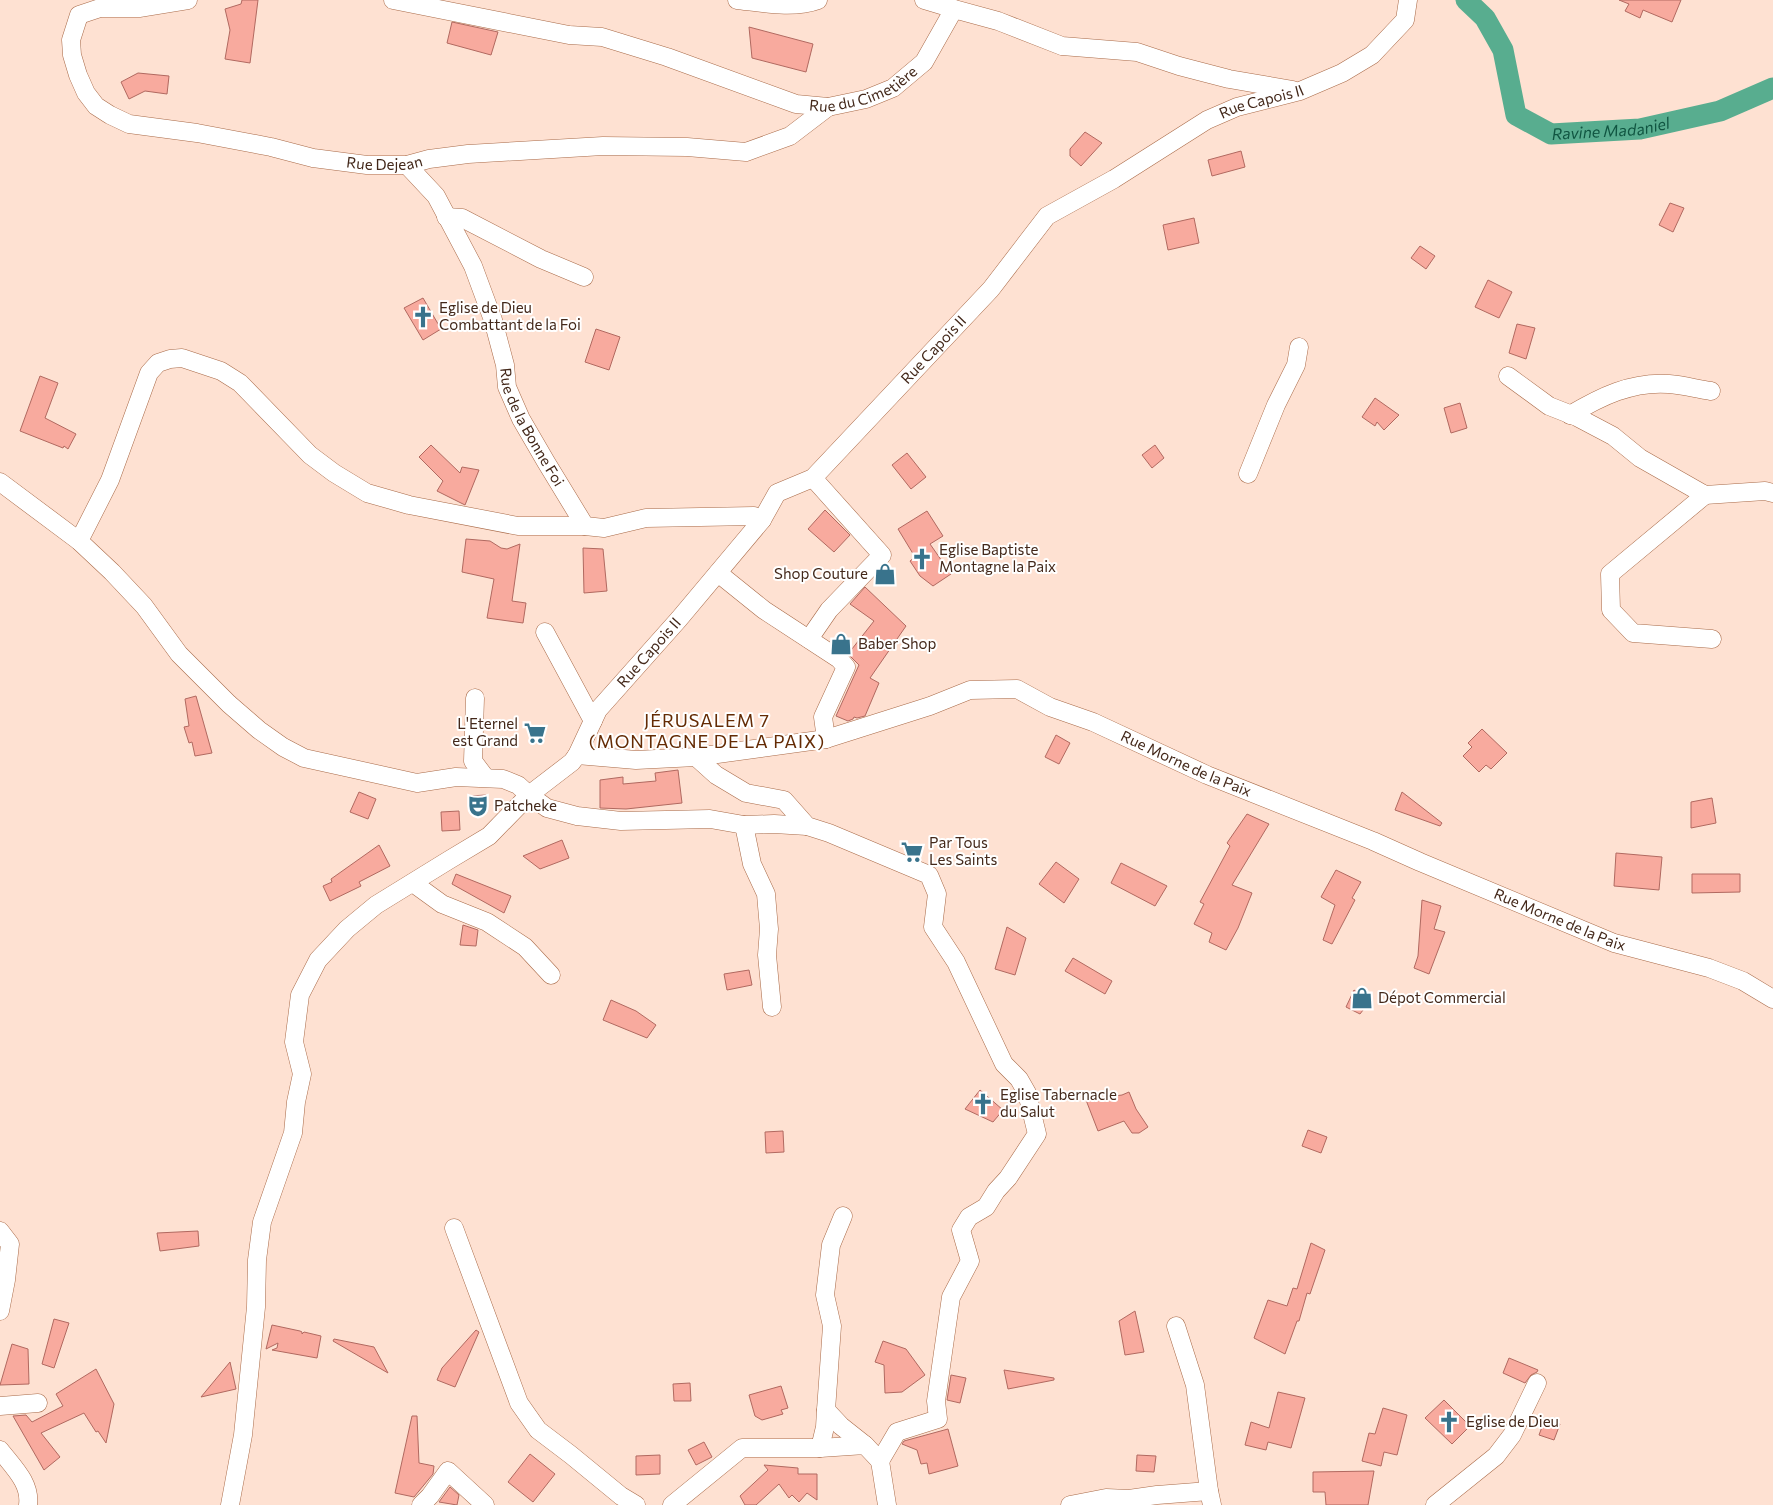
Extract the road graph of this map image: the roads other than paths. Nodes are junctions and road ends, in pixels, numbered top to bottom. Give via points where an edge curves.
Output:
1 (188, 0) edge
2 (393, 0) edge
3 (737, 0) edge
4 (818, 0) edge
5 (924, 0) edge
6 (1408, 0) edge
7 (954, 9) junction
8 (1300, 91) junction
9 (828, 107) junction
10 (407, 166) junction
11 (446, 217) junction
12 (584, 277) dead end
13 (1299, 347) dead end
14 (1508, 376) dead end
15 (1711, 392) dead end
16 (1570, 414) junction
17 (1248, 474) dead end
18 (813, 478) junction
19 (0, 482) edge
20 (1773, 493) edge
21 (1705, 495) junction
22 (762, 520) junction
23 (586, 526) junction
24 (79, 541) junction
25 (718, 573) junction
26 (545, 632) dead end
27 (809, 639) junction
28 (1712, 639) dead end
29 (475, 698) dead end
30 (593, 720) junction
31 (826, 740) junction
32 (577, 755) junction
33 (696, 757) junction
34 (485, 777) junction
35 (529, 795) junction
36 (744, 825) junction
37 (807, 826) junction
38 (413, 882) junction
39 (551, 975) dead end
40 (1773, 999) edge
41 (772, 1007) dead end
42 (843, 1216) dead end
43 (454, 1228) dead end
44 (0, 1231) edge
45 (0, 1311) edge
46 (1176, 1326) dead end
47 (1537, 1383) dead end
48 (38, 1404) dead end
49 (0, 1406) edge
50 (826, 1410) junction
51 (865, 1445) junction
52 (820, 1448) junction
53 (0, 1450) edge
54 (880, 1461) junction
55 (1210, 1498) edge
56 (28, 1505) edge
57 (230, 1505) edge
58 (421, 1505) edge
59 (485, 1505) edge
60 (636, 1505) edge
61 (672, 1505) edge
62 (886, 1505) edge
63 (1070, 1505) edge
64 (1435, 1505) edge

1 - 10 street, Rue Dejean via 139,8 100,8 79,15 71,40 72,55 86,93 96,106 129,124 271,146 313,158
2 - 9 street, Rue du Cimetière via 569,34 602,37 796,104
3 - 4 street via 807,4
5 - 7 street
6 - 8 street, Rue Capois II via 1404,20 1372,55 1342,73
7 - 8 street via 998,21 1062,46 1137,52 1229,79
7 - 9 street, Rue du Cimetière via 924,62 893,88 866,99
8 - 18 street, Rue Capois II via 1237,107 1208,120 1114,180 1047,216 991,289
9 - 10 street, Rue Dejean via 790,136 746,152 687,147 603,146 468,154 429,159
10 - 11 street, Rue de la Bonne Foi via 436,196
11 - 12 street via 462,218 541,259
11 - 23 street, Rue de la Bonne Foi via 473,266 490,311 505,365 507,388 521,419
13 - 17 street via 1296,365
14 - 16 street via 1549,406
15 - 16 street via 1668,384 1636,386 1600,398
16 - 21 street via 1613,436 1640,458
18 - 22 street, Rue Capois II via 776,493
18 - 27 street via 882,555 828,610
19 - 24 street
20 - 21 street via 1766,490
21 - 28 street via 1610,574 1611,610 1633,634
22 - 23 street via 754,516 646,518 604,528
22 - 25 street, Rue Capois II
23 - 24 street via 518,526 409,505 368,493 310,455 240,383 221,371 182,358 170,358 158,363 149,373 110,480
24 - 34 street via 144,606 179,654 229,704 283,747 304,758 417,783 456,777
25 - 27 street via 764,610
25 - 30 street, Rue Capois II via 598,710
26 - 30 street
27 - 31 street via 846,667 823,717
29 - 34 street via 473,761
30 - 32 street, Rue Capois II
31 - 33 street, Rue Morne de la Paix
31 - 40 street, Rue Morne de la Paix via 970,690 1017,690 1207,775 1606,939 1709,968 1743,981
32 - 33 street, Rue Morne de la Paix via 636,760
32 - 35 street, Rue Capois II
33 - 37 street via 716,775 746,793 784,800
34 - 35 street via 503,778
35 - 36 street via 547,808 577,816 621,821 710,819
35 - 38 street, Rue Capois II via 489,836
36 - 37 street
36 - 41 street via 752,864 766,894
37 - 54 street via 930,874 937,894 933,927 956,962 1004,1064 1027,1092 1037,1134 986,1207 969,1216 961,1230 970,1261 951,1297 936,1401 938,1419 897,1432
38 - 39 street via 442,904 487,922 526,948
38 - 57 street, Rue Capois II via 347,929 318,960 300,995 294,1042 302,1074 293,1133 262,1222 244,1427
42 - 50 street via 831,1245 825,1296 832,1326
43 - 60 street via 519,1403 538,1430
44 - 45 street via 10,1244
46 - 55 street via 1195,1385
47 - 64 street via 1512,1435 1496,1456
48 - 49 street
50 - 51 street
50 - 52 street
51 - 52 street
51 - 54 street
52 - 61 street via 742,1448
53 - 56 street via 24,1481
54 - 62 street
55 - 63 street via 1157,1495 1106,1498
58 - 59 street via 448,1471

